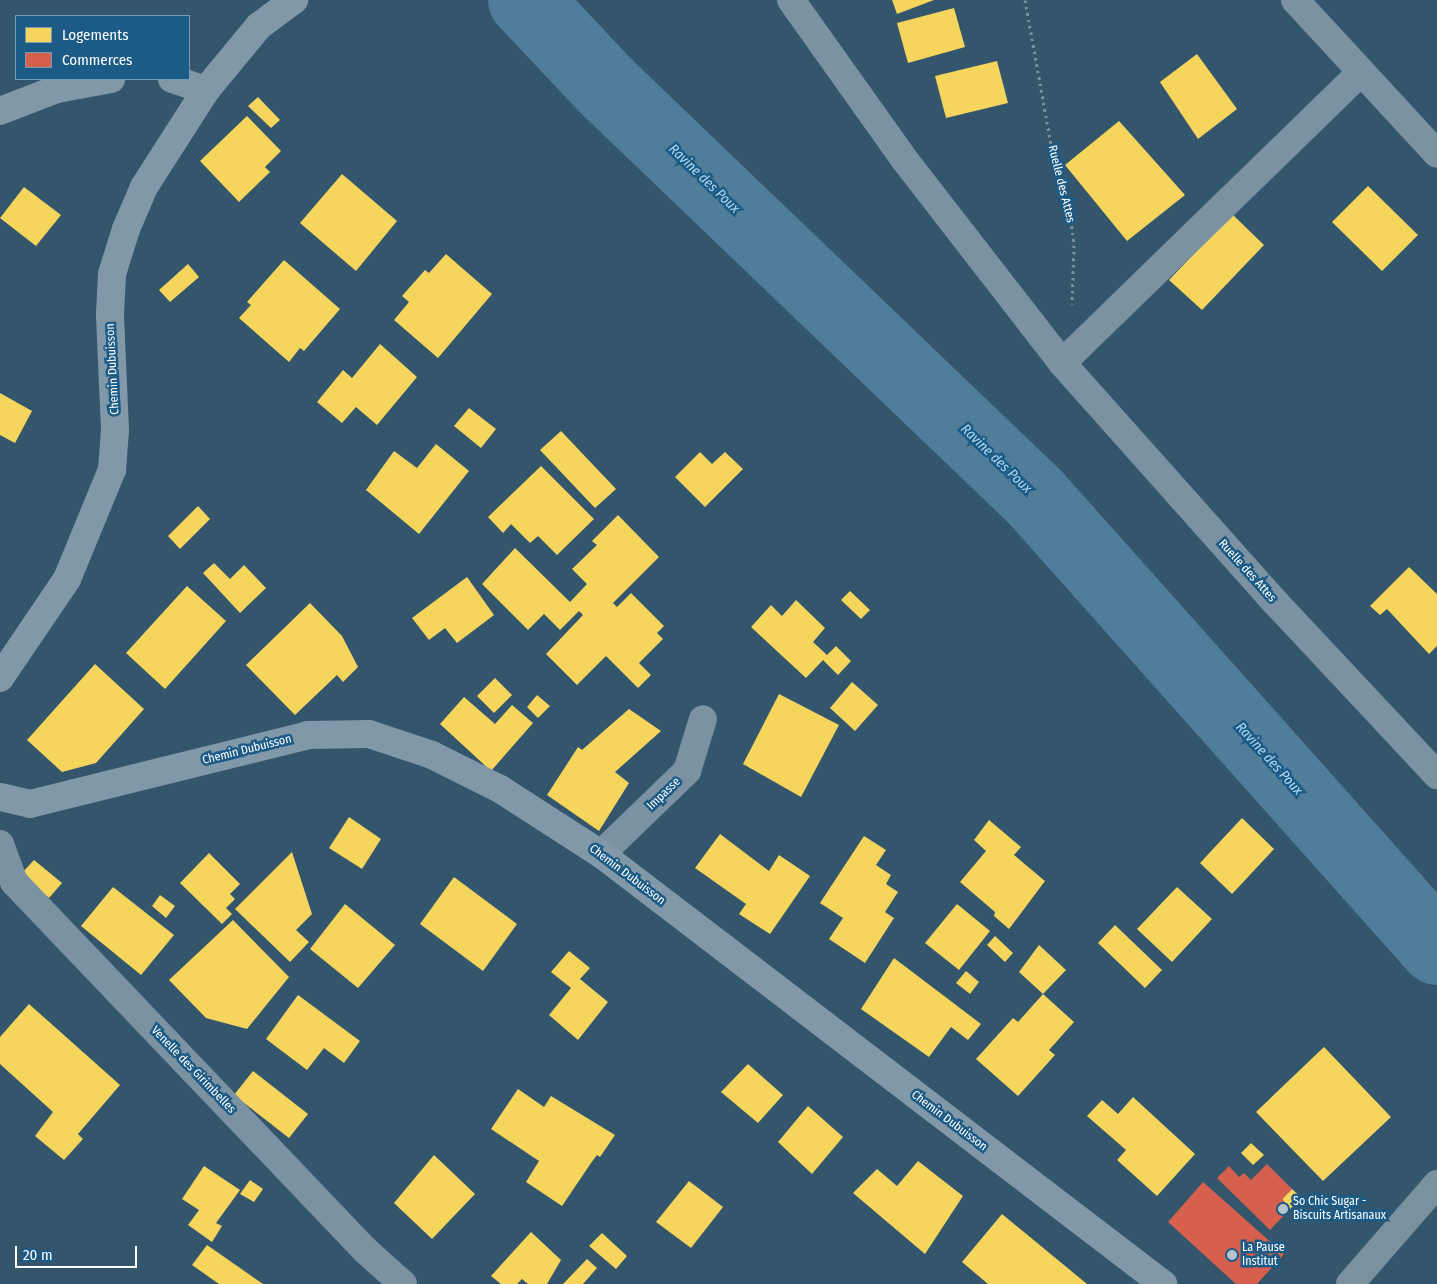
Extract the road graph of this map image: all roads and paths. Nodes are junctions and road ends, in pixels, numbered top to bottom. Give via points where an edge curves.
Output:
1 (294, 0) edge
2 (791, 0) edge
3 (1025, 0) edge
4 (1295, 0) edge
5 (1361, 72) junction
6 (106, 80) edge
7 (175, 80) edge
8 (206, 90) junction
9 (0, 110) edge
10 (1437, 154) edge
11 (1090, 334) junction
12 (1062, 363) junction
13 (0, 678) edge
14 (703, 719) dead end
15 (1437, 775) edge
16 (0, 797) edge
17 (0, 844) edge
18 (601, 854) junction
19 (1437, 1184) edge
20 (404, 1284) edge
21 (1163, 1284) edge
22 (1350, 1284) edge

1 - 8 main road, Chemin Dubuisson via 259,26
2 - 12 street, Ruelle des Attes via 904,159
3 - 11 path, Ruelle des Attes via 1057,178 1070,213 1074,245 1072,305
4 - 5 street
5 - 10 street
5 - 11 street
6 - 9 main road via 57,89
7 - 8 main road
8 - 13 main road, Chemin Dubuisson via 144,187 112,274 110,314 115,430 112,470 100,505 67,579
11 - 12 street
12 - 15 street, Ruelle des Attes via 1276,604
14 - 18 street, Impasse via 687,771
16 - 18 main road, Chemin Dubuisson via 30,804 308,735 369,734 432,755 500,789
17 - 20 street, Venelle des Girimbelles via 14,882 365,1250
18 - 21 main road, Chemin Dubuisson
19 - 22 main road

